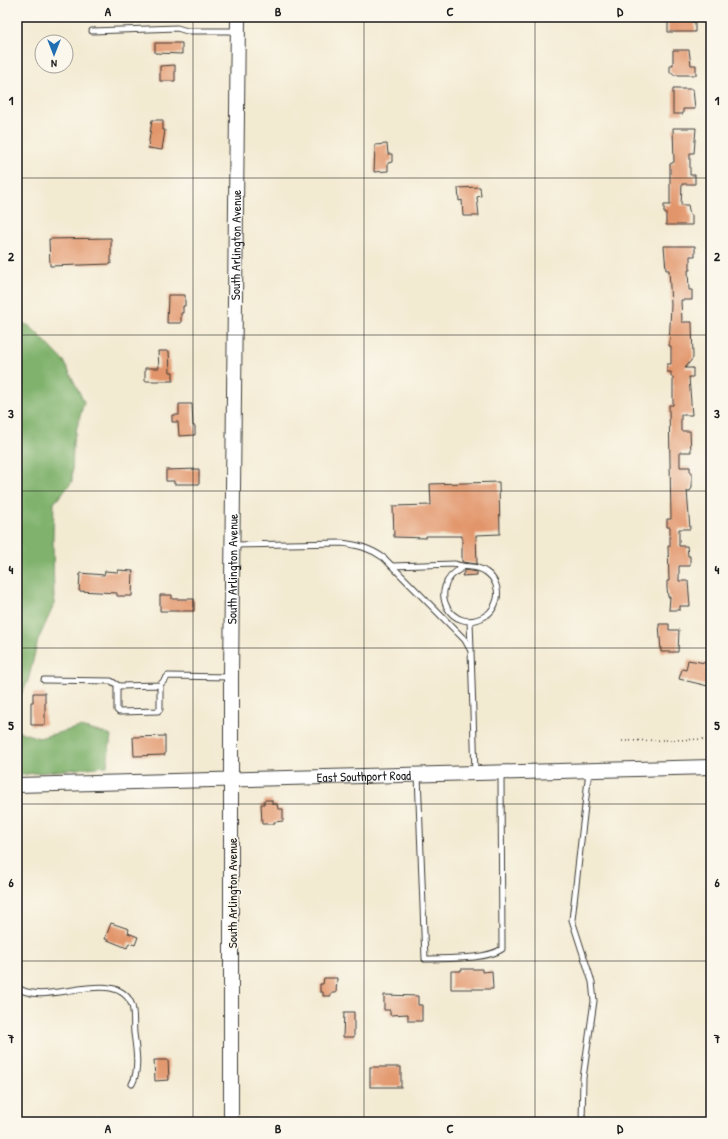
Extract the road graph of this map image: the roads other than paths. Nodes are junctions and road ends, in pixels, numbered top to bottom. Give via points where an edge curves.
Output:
1 (238, 17) edge
2 (92, 31) dead end
3 (238, 32) junction
4 (234, 545) junction
5 (392, 566) junction
6 (462, 568) junction
7 (470, 621) junction
8 (471, 651) junction
9 (231, 677) junction
10 (44, 680) dead end
11 (160, 685) junction
12 (119, 686) junction
13 (711, 767) edge
14 (589, 770) junction
15 (501, 773) junction
16 (475, 774) junction
17 (418, 775) junction
18 (232, 780) junction
19 (17, 785) edge
20 (17, 988) edge
21 (132, 1084) dead end
22 (232, 1122) edge
23 (260, 1122) edge
24 (582, 1122) edge

1 - 3 main road, South Arlington Avenue
2 - 3 lane via 177,28 187,31
3 - 4 main road, South Arlington Avenue
4 - 5 lane via 359,545 372,550
4 - 9 main road, South Arlington Avenue
5 - 6 lane via 455,564
5 - 8 lane via 465,640
6 - 7 lane via 448,578 443,594 444,602 454,616
6 - 7 lane via 477,567 485,571 494,580 497,592 497,601 487,615
7 - 8 lane
8 - 16 lane
9 - 11 lane via 168,676
9 - 18 main road, South Arlington Avenue
10 - 12 lane via 111,680
11 - 12 lane
11 - 12 lane via 158,711 127,712 117,710
13 - 14 main road, East Southport Road
14 - 15 main road, East Southport Road
14 - 24 lane via 572,920 592,982 594,1001 583,1078
15 - 16 main road, East Southport Road
15 - 17 lane via 502,949 496,953 482,955 425,959
16 - 17 main road, East Southport Road
17 - 18 main road, East Southport Road
18 - 19 main road, East Southport Road
18 - 22 main road, South Arlington Avenue
20 - 21 lane via 37,993 99,987 122,992 132,1004 133,1013 136,1065
22 - 23 lane

